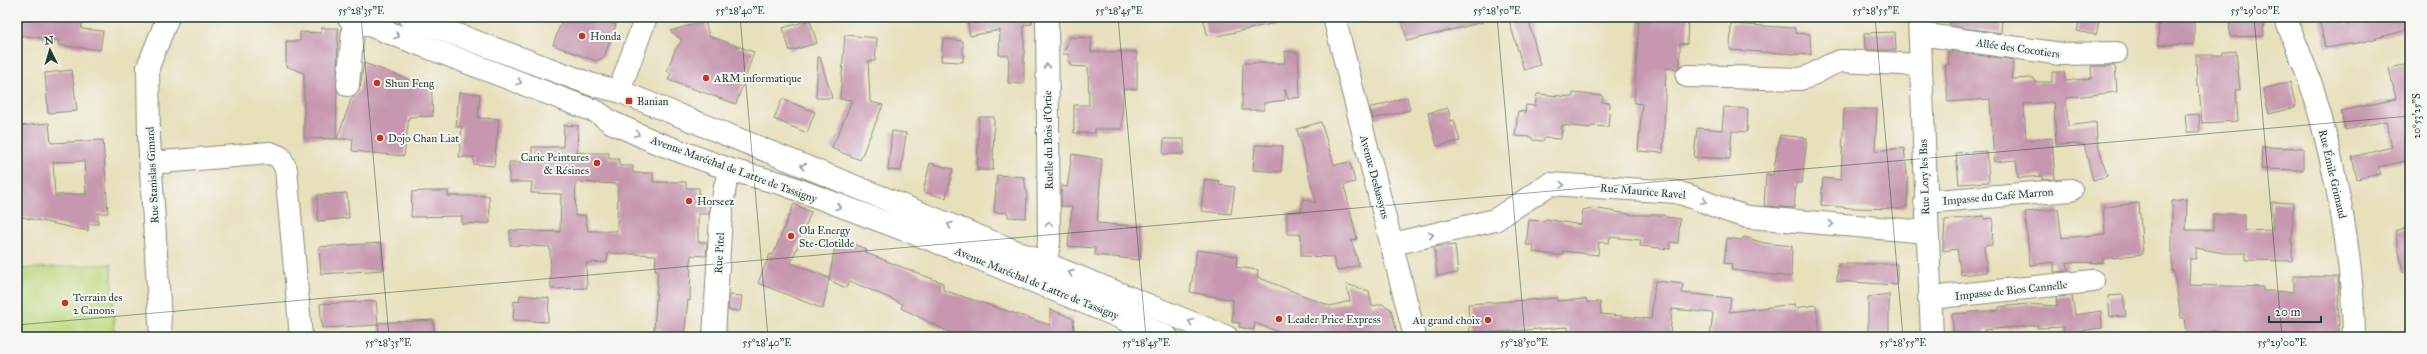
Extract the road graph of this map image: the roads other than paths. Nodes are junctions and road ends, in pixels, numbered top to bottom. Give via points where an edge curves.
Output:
1 (168, 17) edge
2 (409, 17) edge
3 (646, 17) edge
4 (1046, 17) edge
5 (1334, 17) edge
6 (2284, 17) edge
7 (351, 18) edge
8 (1920, 26) edge
9 (2116, 53) dead end
10 (1921, 65) junction
11 (1687, 76) dead end
12 (348, 85) dead end
13 (619, 91) junction
14 (151, 163) junction
15 (731, 170) junction
16 (2071, 190) dead end
17 (1925, 202) junction
18 (1927, 232) junction
19 (1393, 244) junction
20 (1046, 262) junction
21 (2093, 281) dead end
22 (1929, 298) junction
23 (161, 337) edge
24 (301, 337) edge
25 (714, 337) edge
26 (1166, 337) edge
27 (1227, 337) edge
28 (1415, 337) edge
29 (1932, 337) edge
30 (2354, 337) edge

1 - 14 street, Rue Stanislas Gimard via 148,67
2 - 13 street, Avenue Maréchal de Lattre de Tassigny via 593,85
3 - 13 street
20 -> 4 street, Ruelle du Bois d'Ortie via 1049,242
5 - 19 street, Avenue Desbassyns
6 - 30 street, Rue Émile Grimaud via 2314,96 2341,205 2348,251
7 - 12 street
7 -> 15 street, Avenue Maréchal de Lattre de Tassigny via 597,112 611,122 655,142
8 - 9 street, Allée des Cocotiers via 2061,54
8 - 10 street, Rue Lory les Bas
10 - 11 street via 1841,61 1831,63 1811,77 1800,79
10 - 17 street, Rue Lory les Bas
20 -> 13 street, Avenue Maréchal de Lattre de Tassigny via 730,138
14 - 23 street, Rue Stanislas Gimard
14 - 24 street via 270,153 280,158 286,169
15 - 25 street, Rue Pitel via 725,186 721,215
15 -> 26 street, Avenue Maréchal de Lattre de Tassigny via 783,184 966,254
16 - 17 street, Impasse du Café Marron
17 - 18 street, Rue Lory les Bas
19 -> 18 street, Rue Maurice Ravel via 1495,220 1550,184 1676,192 1691,195 1730,213 1749,217
18 - 22 street, Rue Lory les Bas
19 - 28 street, Avenue Desbassyns
27 -> 20 street, Avenue Maréchal de Lattre de Tassigny
21 - 22 street, Impasse de Bios Cannelle
22 - 29 street, Rue Lory les Bas

